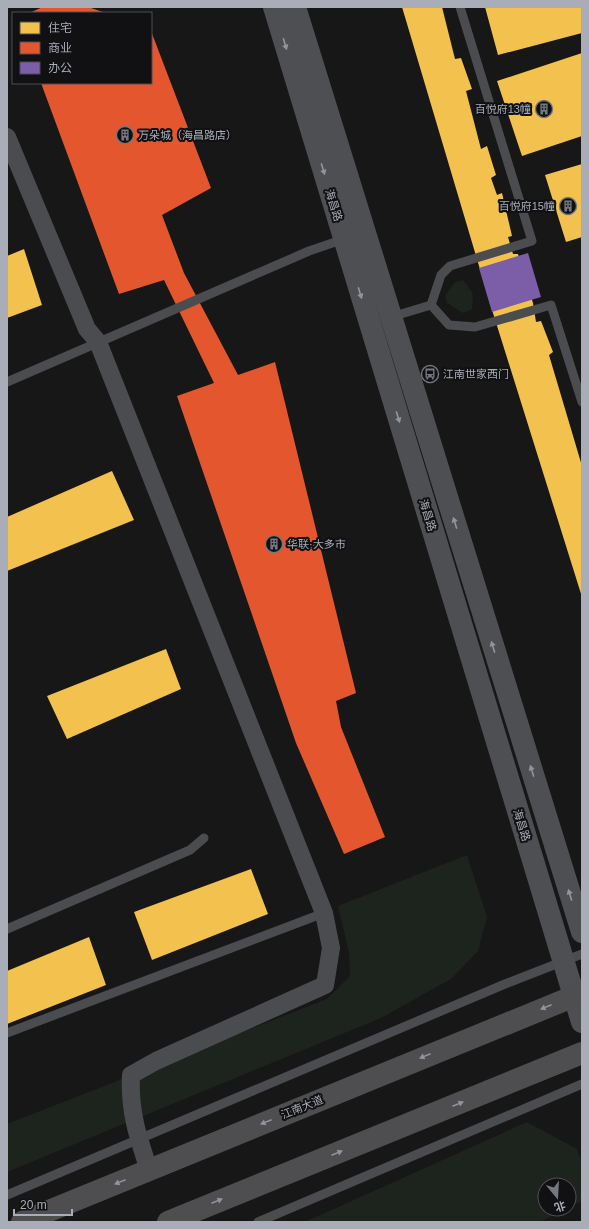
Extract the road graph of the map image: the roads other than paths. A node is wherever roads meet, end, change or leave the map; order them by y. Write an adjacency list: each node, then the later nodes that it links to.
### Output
1 (274, 7): 5 (main road, 海昌路, one-way to 5)
2 (295, 7): 5 (main road, 海昌路)
3 (460, 7): 6 (lane)
4 (7, 137): 8 (street)
5 (354, 234): 7 (main road, 海昌路); 8 (lane); 15 (main road, 海昌路, one-way to 15)
6 (431, 305): 7 (lane); 10 (lane)
7 (391, 317): 14 (main road, 海昌路, one-way to 7)
8 (98, 342): 9 (lane); 12 (street)
9 (7, 382)
10 (582, 402)
11 (204, 838): 13 (lane)
12 (324, 913): 18 (lane); 21 (street)
13 (7, 928)
14 (582, 932)
15 (572, 957): 16 (main road, 海昌路); 21 (lane)
16 (578, 994): 17 (main road, 海昌路); 22 (highway, 江南大道, one-way to 22)
17 (582, 1022)
18 (7, 1033)
19 (582, 1053): 24 (highway, one-way to 19)
20 (582, 1084): 27 (lane)
21 (139, 1139): 22 (street); 23 (lane)
22 (149, 1170): 25 (highway, 江南大道, one-way to 25)
23 (7, 1195)
24 (195, 1217): 26 (highway)
25 (22, 1222)
26 (168, 1222)
27 (258, 1222)

